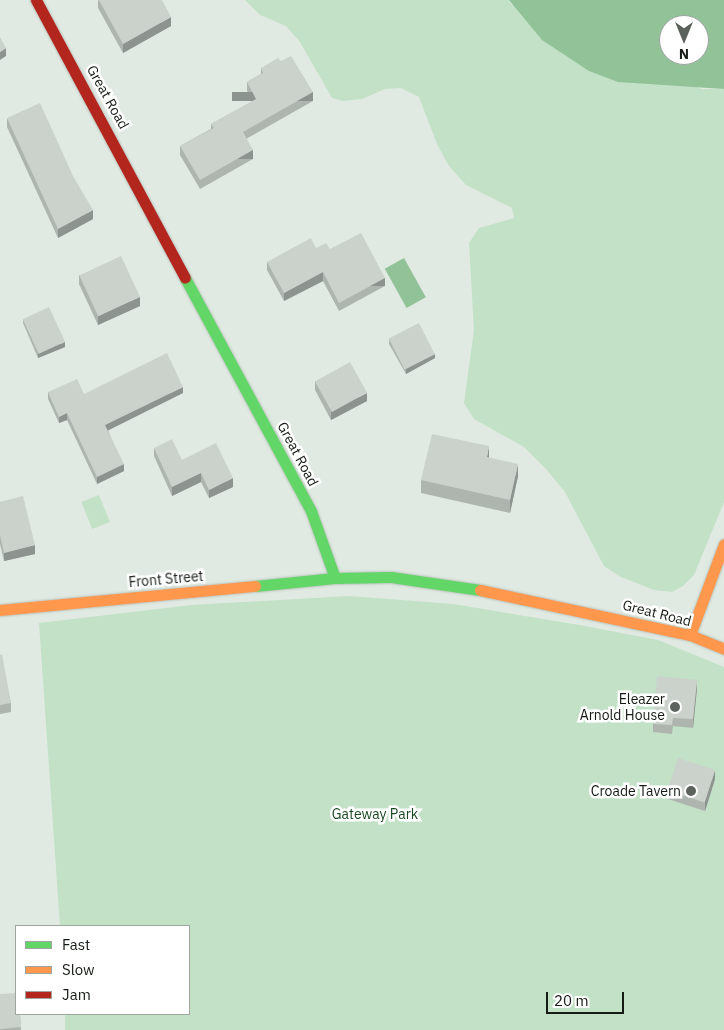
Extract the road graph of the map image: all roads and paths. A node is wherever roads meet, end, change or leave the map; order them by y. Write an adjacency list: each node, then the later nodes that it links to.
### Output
1 (36, 0): 3 (main road, Great Road)
2 (724, 544): 5 (main road)
3 (335, 578): 4 (main road, Front Street); 5 (main road, Great Road)
4 (0, 610)
5 (690, 635): 6 (main road, Great Road)
6 (724, 649)

